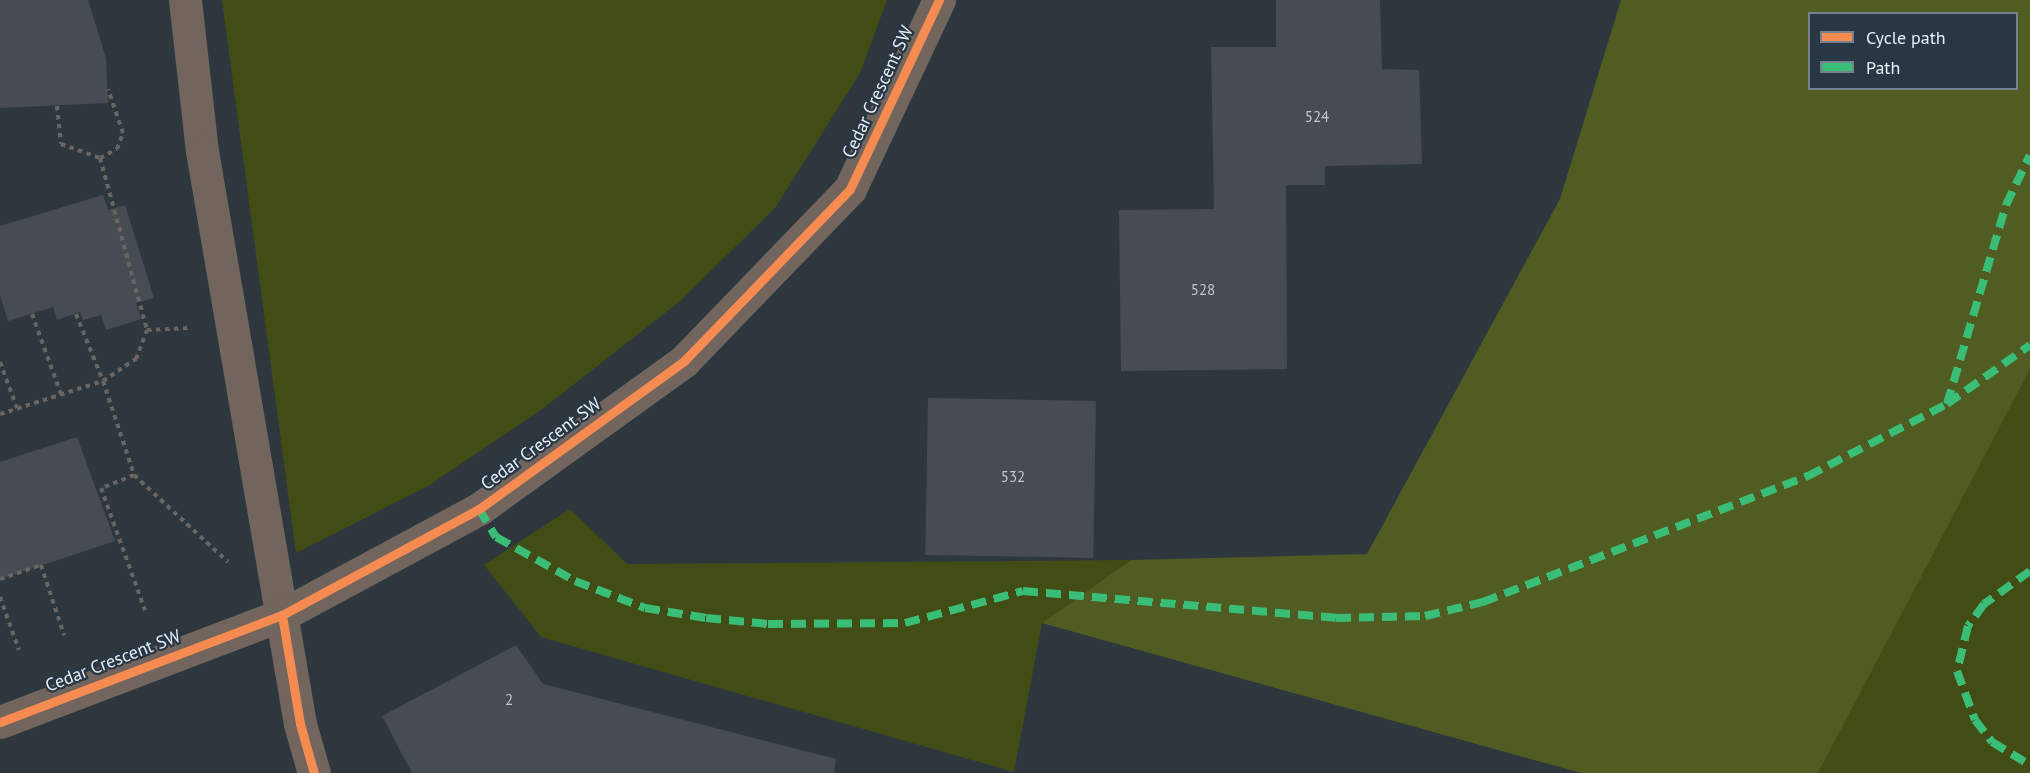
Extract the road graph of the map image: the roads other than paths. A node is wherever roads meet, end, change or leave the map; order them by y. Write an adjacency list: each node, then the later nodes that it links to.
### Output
1 (184, 0): 3 (street)
2 (939, 0): 3 (street, Cedar Crescent SW)
3 (282, 615): 4 (street, Cedar Crescent SW); 5 (street)
4 (0, 722)
5 (314, 773)

